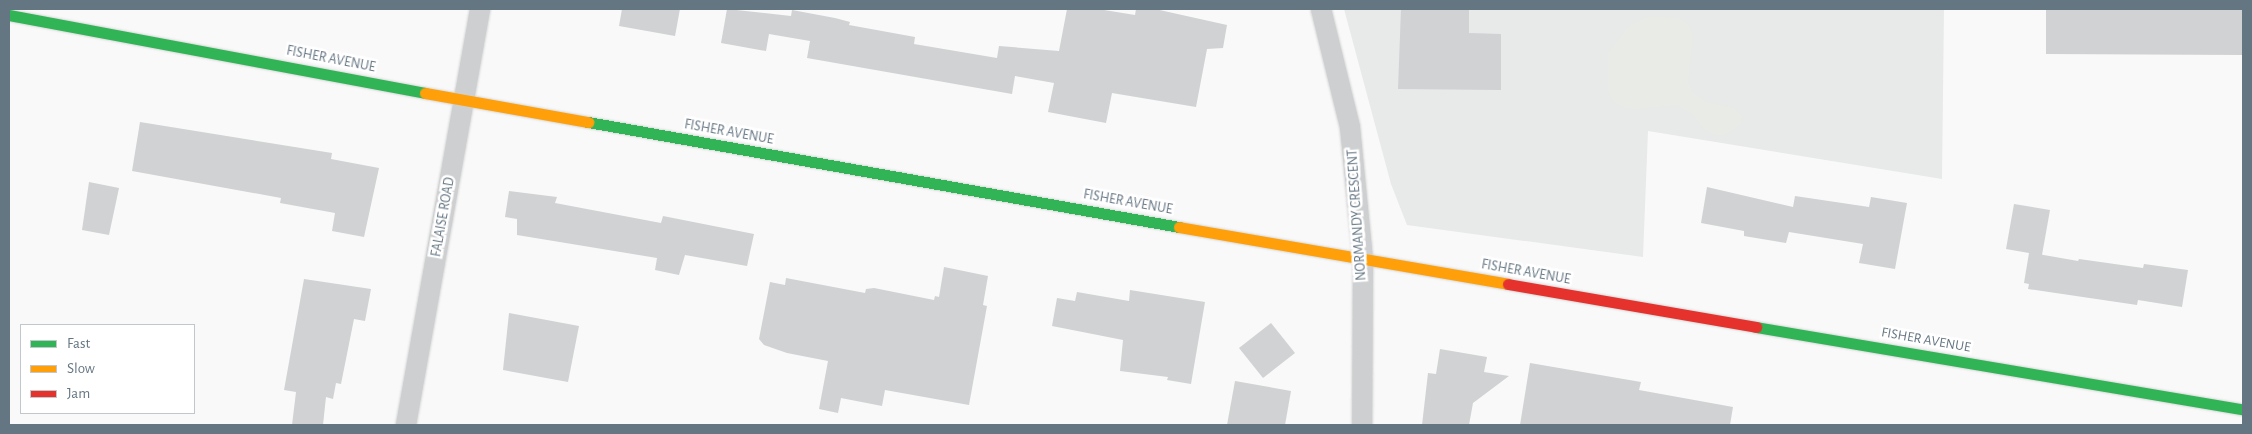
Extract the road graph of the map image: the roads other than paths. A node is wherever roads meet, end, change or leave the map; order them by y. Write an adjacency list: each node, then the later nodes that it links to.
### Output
1 (480, 9): 4 (street, FALAISE ROAD)
2 (1321, 9): 5 (street, NORMANDY CRESCENT)
3 (9, 15): 4 (main road, FISHER AVENUE)
4 (464, 100): 5 (main road, FISHER AVENUE); 7 (street, FALAISE ROAD)
5 (1363, 260): 6 (main road, FISHER AVENUE); 8 (street, NORMANDY CRESCENT)
6 (2243, 409)
7 (406, 425)
8 (1362, 425)

